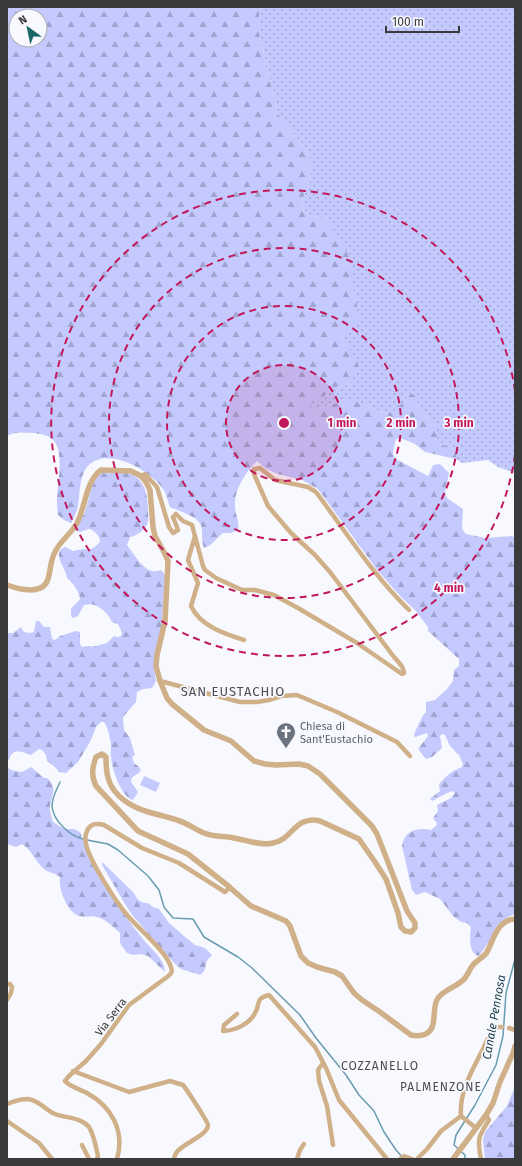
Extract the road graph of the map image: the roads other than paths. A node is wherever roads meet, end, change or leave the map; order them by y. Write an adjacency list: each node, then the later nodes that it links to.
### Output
1 (141, 476): 2 (street); 3 (street); 6 (street)
2 (195, 534): 4 (street); 5 (street)
3 (7, 585)
4 (409, 610)
5 (244, 640)
6 (160, 681): 7 (street); 8 (street)
7 (410, 756)
8 (230, 887): 9 (street); 18 (street, Via Serra)
9 (515, 919)
10 (7, 984): 11 (street)
11 (7, 1000)
12 (237, 1014): 17 (street)
13 (502, 1027): 21 (street)
14 (509, 1028): 15 (street)
15 (515, 1030)
16 (515, 1046): 20 (street)
17 (323, 1063): 26 (street); 34 (street)
18 (73, 1071): 31 (street); 32 (street)
19 (7, 1104): 30 (street)
20 (486, 1115): 23 (street); 38 (street)
21 (461, 1116): 23 (street); 36 (street)
22 (7, 1120): 28 (street)
23 (476, 1128): 37 (street)
24 (304, 1144): 33 (street)
25 (82, 1145): 29 (street)
26 (333, 1145)
27 (402, 1158): 35 (street)
28 (52, 1159)
29 (89, 1159)
30 (97, 1159)
31 (117, 1159)
32 (174, 1159)
33 (297, 1159)
34 (387, 1159)
35 (412, 1159)
36 (416, 1159)
37 (453, 1159)
38 (481, 1159)

